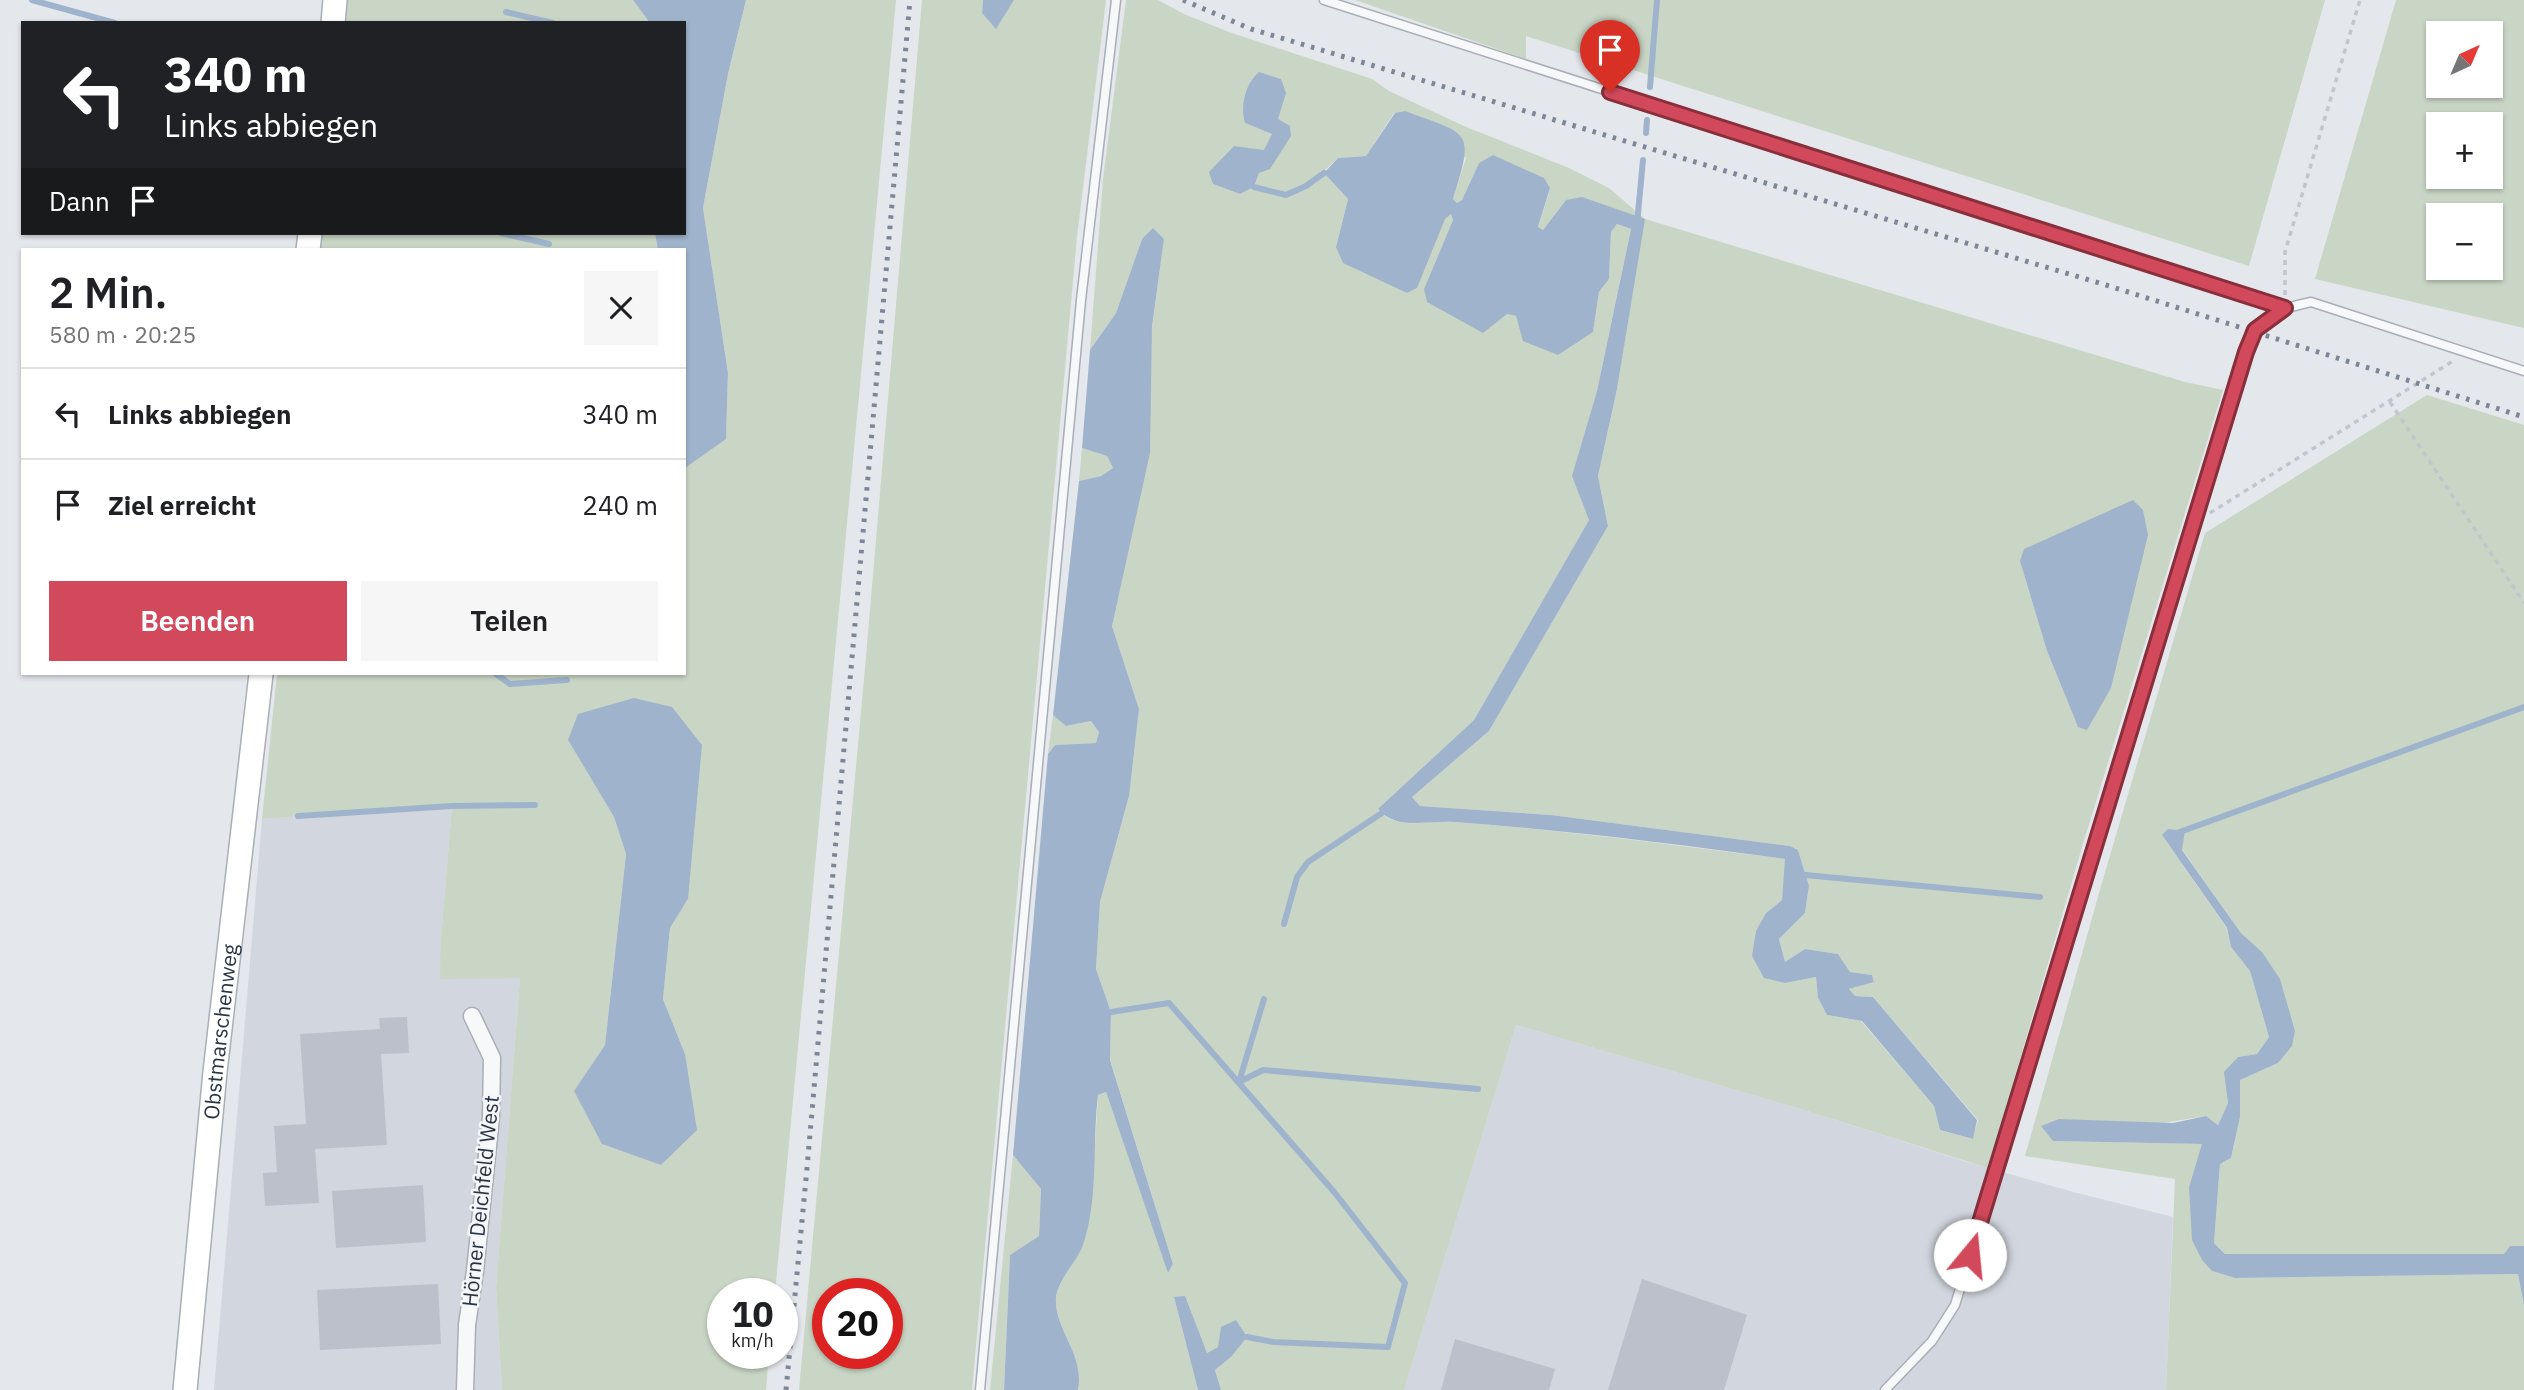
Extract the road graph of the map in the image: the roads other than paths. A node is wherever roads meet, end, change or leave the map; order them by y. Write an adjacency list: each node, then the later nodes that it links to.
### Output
1 (335, 0): 4 (main road)
2 (1116, 0): 11 (lane)
3 (1324, 0): 5 (lane)
4 (333, 21)
5 (2285, 308): 6 (lane); 12 (lane)
6 (2524, 371)
7 (261, 675): 9 (main road, Obstmarschenweg)
8 (472, 1016): 10 (street, Hörner Deichfeld West)
9 (184, 1390)
10 (464, 1390)
11 (980, 1390)
12 (1885, 1390)

